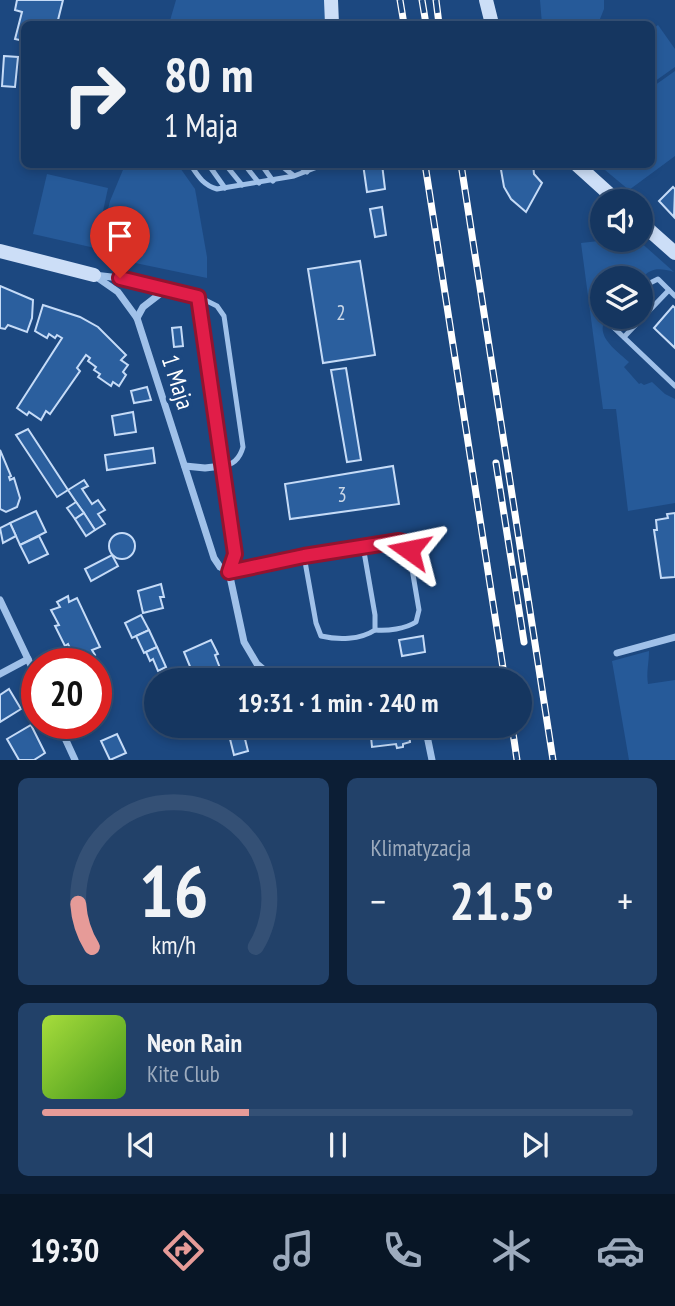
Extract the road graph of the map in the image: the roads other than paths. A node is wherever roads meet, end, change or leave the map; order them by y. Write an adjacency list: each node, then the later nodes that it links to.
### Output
1 (331, 0): 3 (street)
2 (486, 0): 4 (street)
3 (332, 21)
4 (491, 21)
5 (193, 168): 19 (lane)
6 (211, 168): 19 (lane)
7 (228, 168): 18 (lane)
8 (247, 168): 17 (lane)
9 (264, 168): 16 (lane)
10 (284, 168): 15 (lane)
11 (302, 168): 14 (lane)
12 (316, 168): 14 (lane)
13 (580, 168): 20 (street)
14 (307, 172): 15 (lane)
15 (294, 176): 16 (lane)
16 (273, 181): 17 (lane)
17 (259, 183): 18 (lane)
18 (242, 185): 19 (lane)
19 (225, 188)
20 (604, 189)
21 (653, 234): 23 (street)
22 (0, 251): 24 (street)
23 (675, 253)
24 (94, 275): 26 (street); 30 (street, 1 Maja)
25 (653, 282): 27 (lane)
26 (164, 290): 29 (street); 30 (street)
27 (669, 290): 28 (lane); 32 (lane)
28 (675, 296)
29 (198, 297): 34 (street, 1 Maja); 34 (lane)
30 (137, 318): 35 (street, 1 Maja)
31 (615, 329): 32 (lane)
32 (624, 337): 33 (lane)
33 (675, 386)
34 (227, 466): 35 (street); 38 (street, 1 Maja)
35 (185, 467): 38 (street, 1 Maja)
36 (363, 546): 37 (lane); 40 (lane); 40 (lane)
37 (304, 556): 38 (lane); 40 (lane)
38 (229, 572): 45 (street, 1 Maja)
39 (0, 600): 42 (street)
40 (375, 630)
41 (675, 637): 43 (street)
42 (23, 648)
43 (617, 653)
44 (21, 663): 46 (street)
45 (262, 668)
46 (0, 674)
47 (427, 738): 50 (street)
48 (65, 739): 49 (street)
49 (75, 760)
50 (432, 760)

